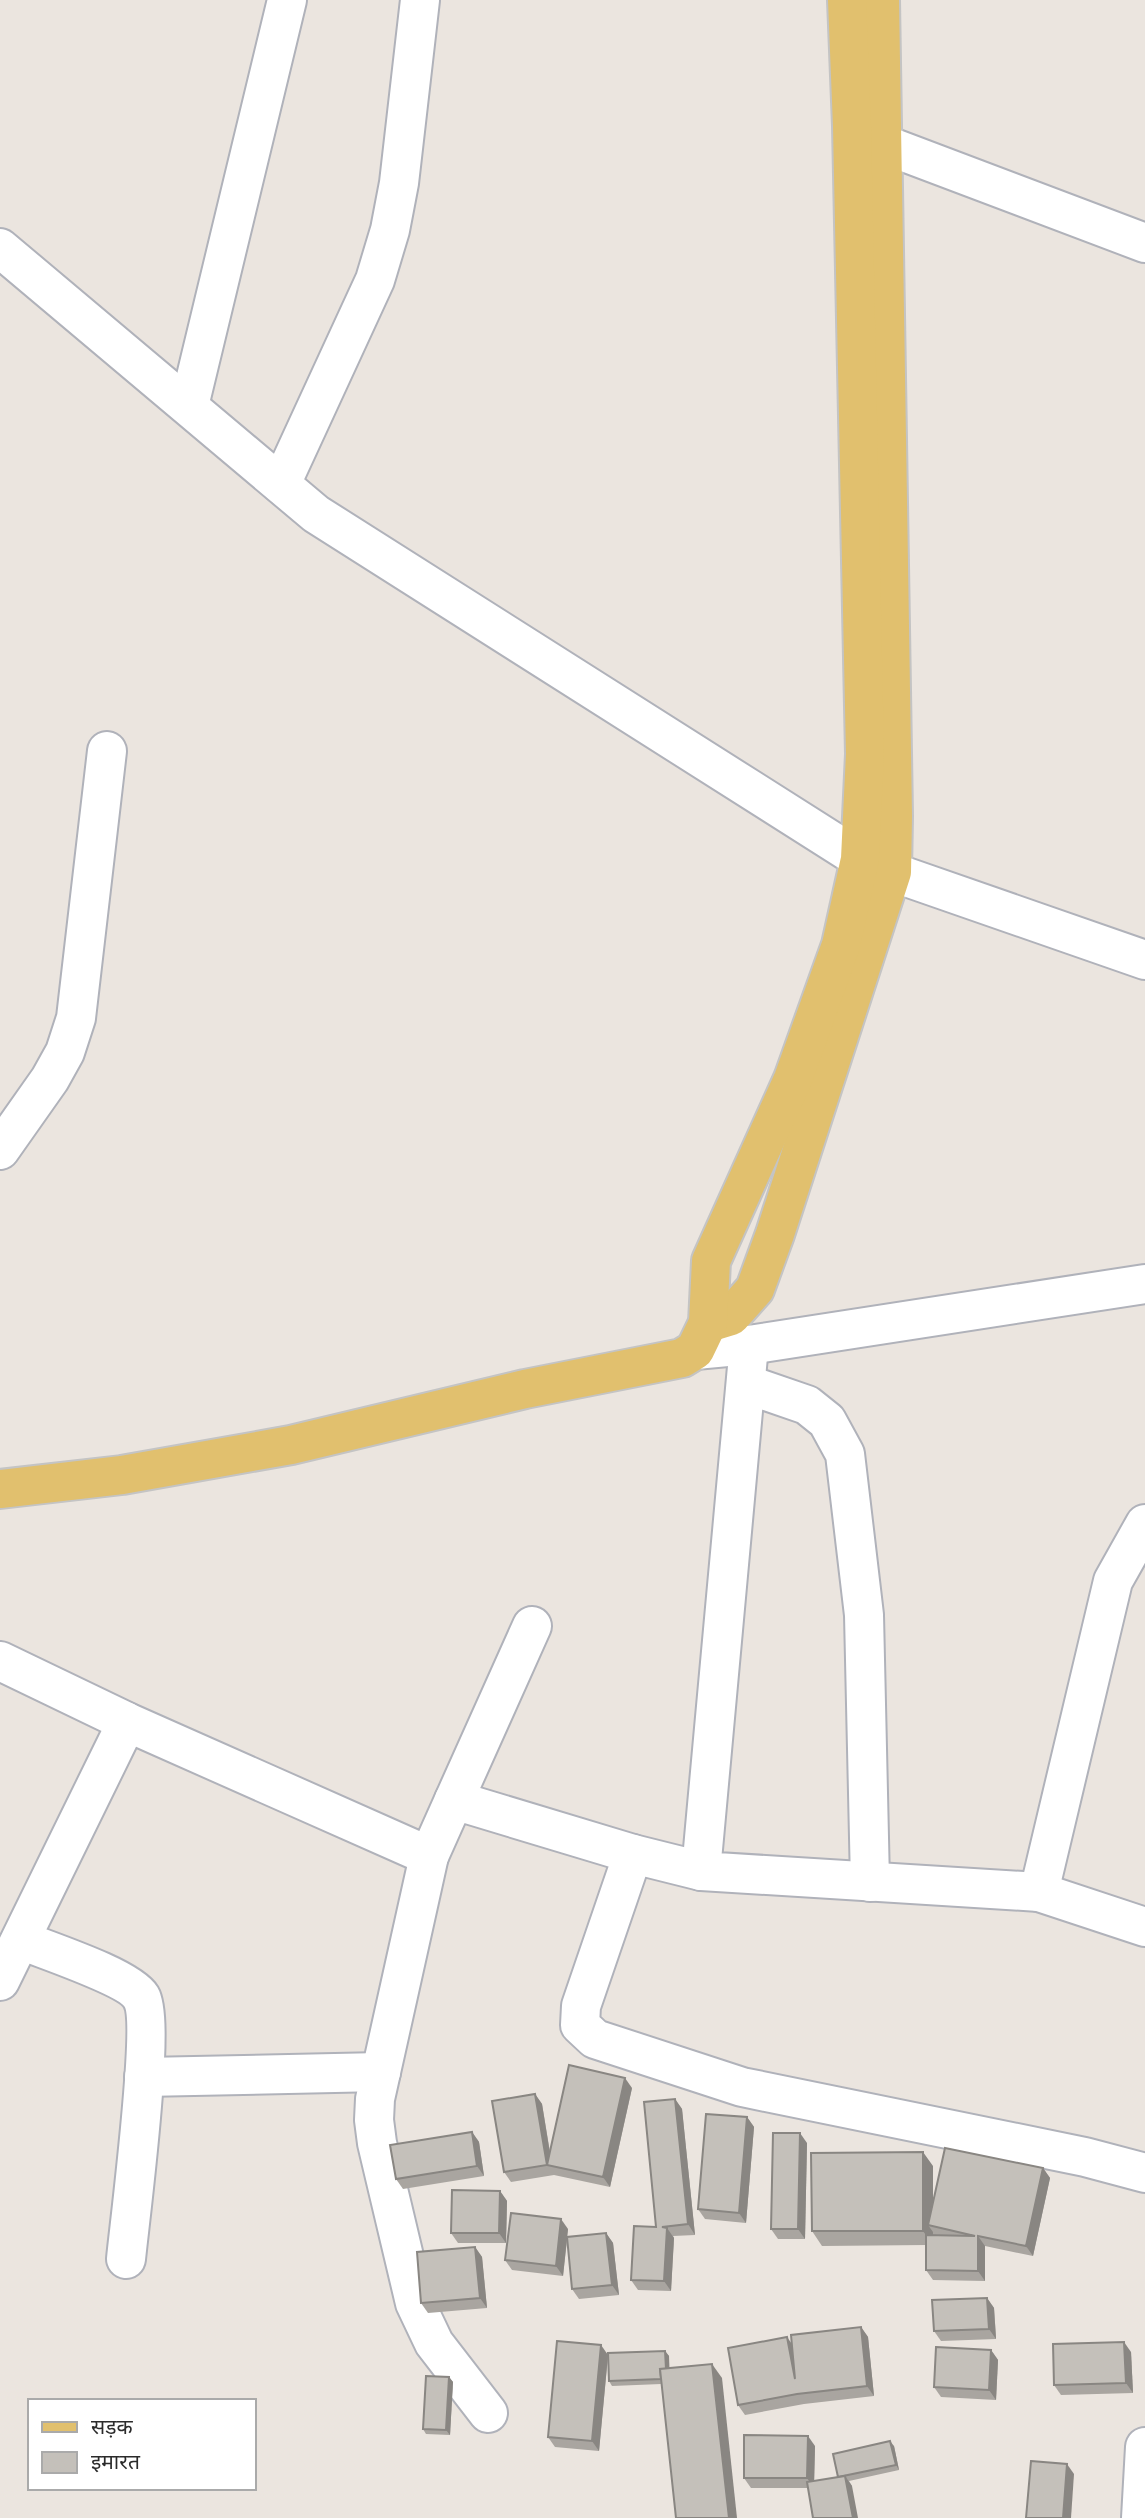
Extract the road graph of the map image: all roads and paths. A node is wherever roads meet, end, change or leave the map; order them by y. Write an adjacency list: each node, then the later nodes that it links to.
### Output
1 (287, 0): 8 (street)
2 (420, 0): 9 (street)
3 (847, 0): 11 (main road)
4 (880, 0): 5 (main road)
5 (883, 144): 6 (street); 11 (main road)
6 (1145, 243)
7 (0, 248): 8 (street)
8 (189, 406): 9 (street)
9 (281, 484): 11 (street)
10 (107, 751): 13 (street)
11 (876, 866): 12 (street); 15 (main road); 15 (main road)
12 (1145, 960)
13 (0, 1150)
14 (1145, 1284): 16 (street)
15 (702, 1337): 16 (street); 18 (main road)
16 (749, 1345): 17 (street)
17 (746, 1384): 26 (street); 27 (street)
18 (0, 1489)
19 (1145, 1524): 28 (street)
20 (532, 1626): 23 (street)
21 (0, 1661): 22 (street)
22 (127, 1722): 25 (street); 30 (street)
23 (454, 1800): 24 (street); 25 (street)
24 (633, 1854): 26 (street); 34 (street)
25 (429, 1856): 32 (street)
26 (701, 1871): 27 (street)
27 (870, 1882): 28 (street)
28 (1039, 1892): 29 (street)
29 (1145, 1927)
30 (20, 1940): 31 (street); 33 (street)
31 (0, 1981)
32 (381, 2072): 33 (street); 36 (street)
33 (144, 2077): 35 (street)
34 (1145, 2173)
35 (127, 2259)
36 (488, 2413)
37 (1145, 2447): 38 (street)
38 (1141, 2518)

